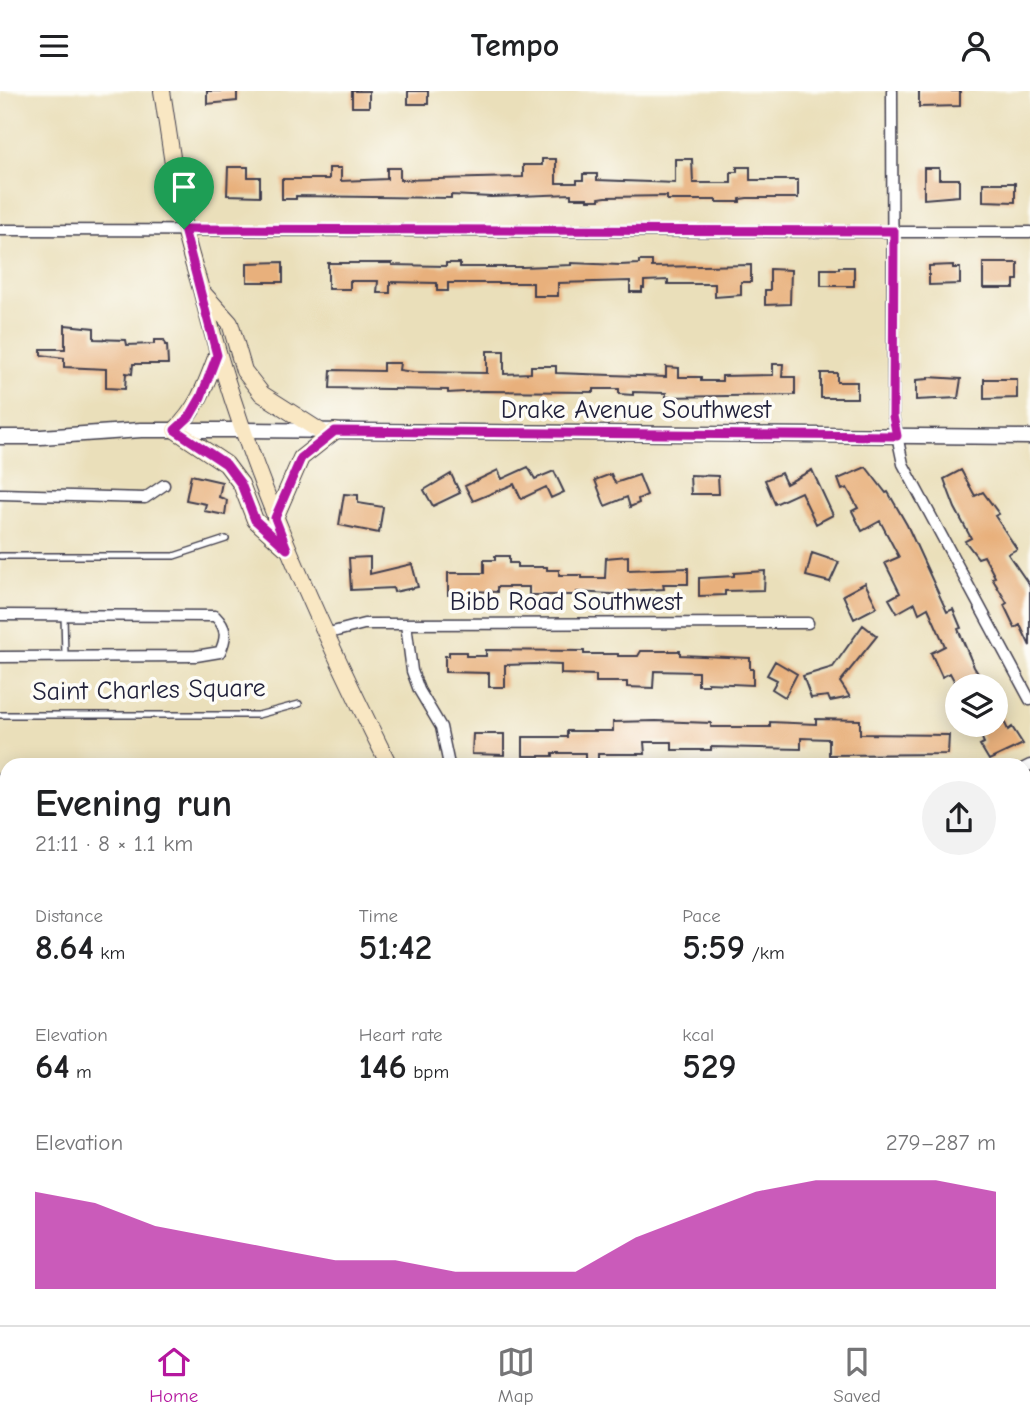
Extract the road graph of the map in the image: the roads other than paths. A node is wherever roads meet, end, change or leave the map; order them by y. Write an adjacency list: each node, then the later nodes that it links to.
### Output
1 (162, 91): 3 (main road)
2 (892, 91): 5 (street)
3 (184, 229): 4 (street); 5 (street); 7 (main road)
4 (0, 230)
5 (894, 231): 6 (street); 12 (street)
6 (1030, 232)
7 (201, 290): 8 (main road); 11 (main road)
8 (217, 355): 9 (main road); 10 (main road)
9 (175, 430): 10 (street, Drake Avenue Southwest); 13 (street, Drake Avenue Southwest); 19 (main road)
10 (242, 430): 11 (street, Drake Avenue Southwest); 17 (main road)
11 (327, 431): 12 (street, Drake Avenue Southwest); 17 (main road)
12 (897, 436): 14 (street, Drake Avenue Southwest); 28 (street)
13 (0, 437)
14 (1030, 437)
15 (164, 485): 16 (street)
16 (0, 494)
17 (275, 518): 19 (main road)
18 (226, 539): 20 (lane)
19 (287, 549): 25 (main road)
20 (0, 557)
21 (0, 615): 22 (street, Saint Charles Square)
22 (64, 615): 26 (lane); 26 (street, Saint Charles Square)
23 (808, 623): 24 (street, Bibb Road Southwest)
24 (406, 624): 25 (street, Bibb Road Southwest); 32 (street)
25 (325, 634): 31 (main road)
26 (65, 656): 27 (street, Saint Charles Square)
27 (0, 657)
28 (1030, 700)
29 (299, 704): 30 (lane, Saint Charles Square)
30 (0, 715)
31 (386, 758)
32 (448, 758)

